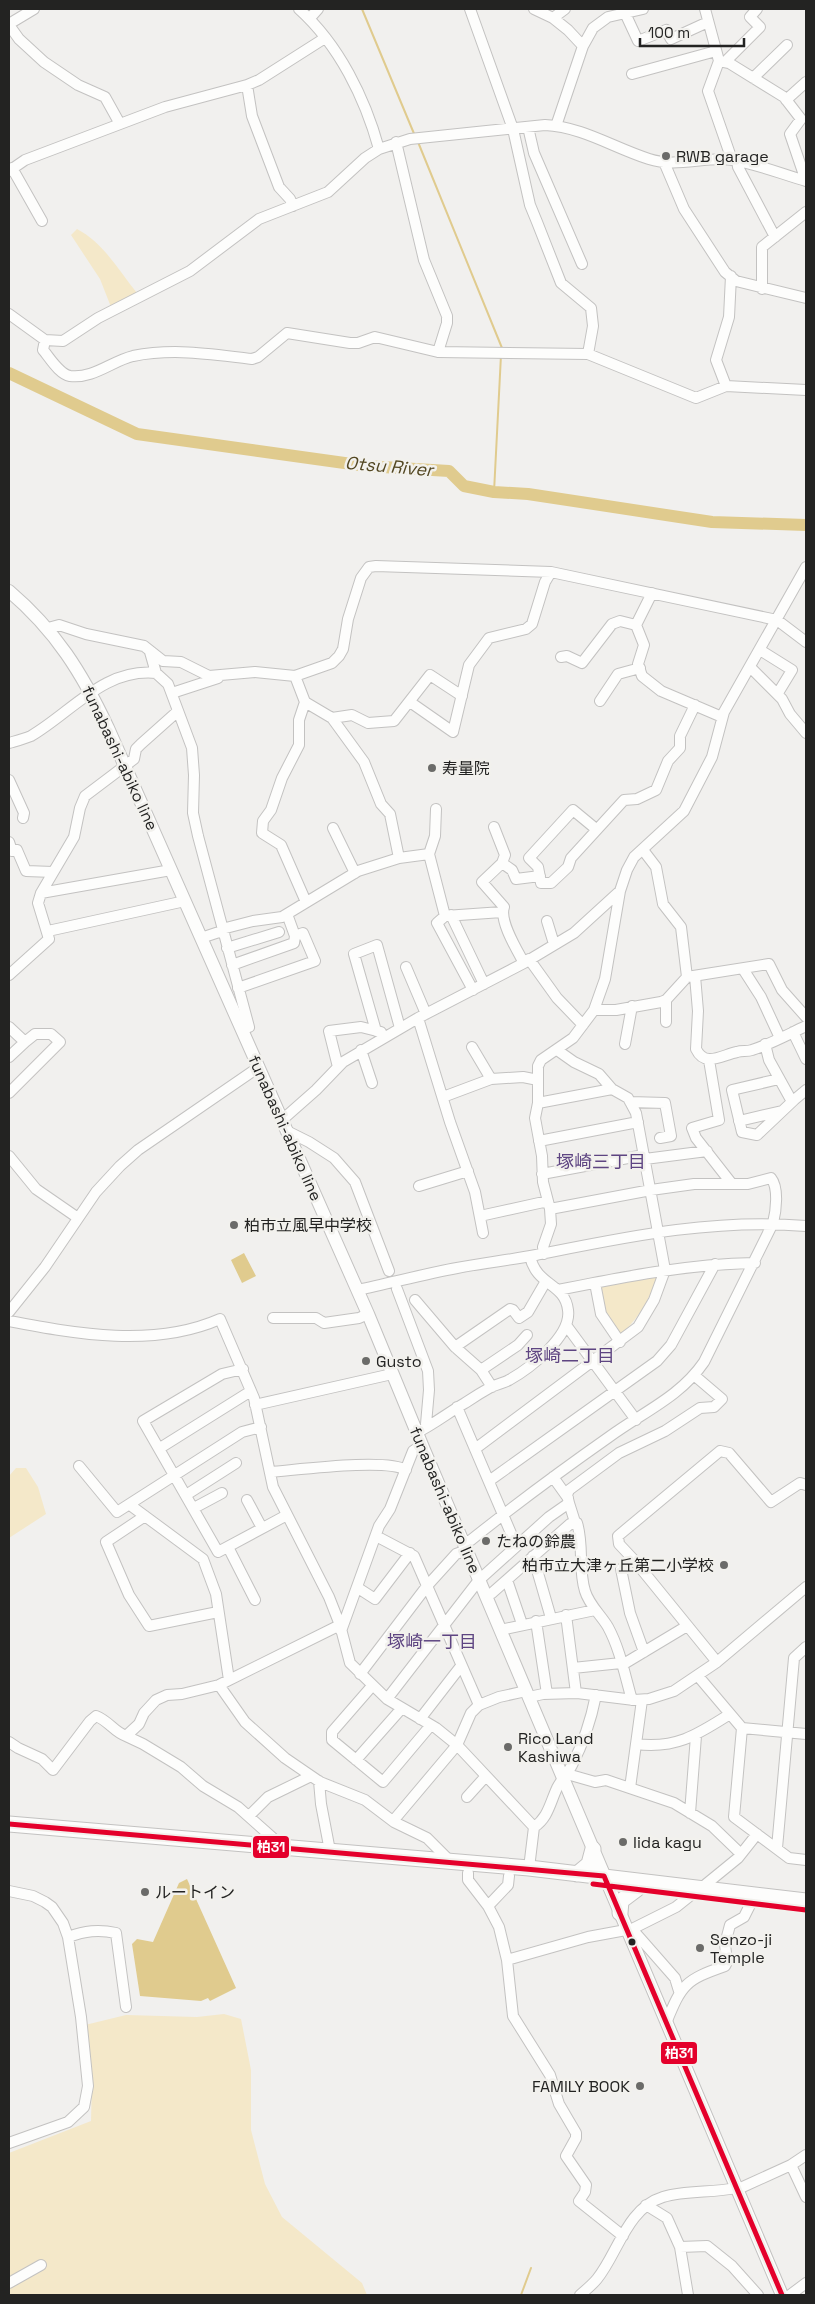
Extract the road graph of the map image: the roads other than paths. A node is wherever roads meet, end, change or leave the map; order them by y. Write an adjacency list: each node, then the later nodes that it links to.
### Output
1 (34, 9): 14 (street)
2 (299, 9): 11 (street)
3 (318, 9): 11 (street)
4 (470, 9): 28 (street)
5 (534, 9): 12 (street)
6 (565, 9): 12 (street)
7 (642, 9): 10 (street)
8 (705, 9): 13 (street)
9 (757, 9): 18 (street)
10 (625, 13): 13 (street); 17 (street)
11 (310, 18): 15 (street)
12 (552, 18): 17 (street)
13 (708, 22): 18 (street)
14 (9, 24): 25 (street)
15 (325, 38): 22 (street); 30 (street)
16 (787, 45): 20 (street)
17 (583, 46): 26 (street)
18 (720, 58): 19 (street); 20 (street); 31 (street)
19 (632, 74)
20 (753, 78): 23 (street)
21 (806, 82): 23 (street)
22 (247, 85): 25 (street); 35 (street)
23 (786, 100): 24 (street)
24 (804, 117): 34 (street)
25 (120, 124): 33 (street)
26 (556, 126): 27 (street); 32 (street)
27 (528, 127): 28 (street); 39 (street)
28 (513, 129): 29 (street); 46 (street)
29 (396, 142): 30 (street); 45 (street)
30 (379, 149): 35 (street)
31 (735, 161): 32 (street); 34 (street); 38 (street)
32 (664, 162): 40 (street)
33 (10, 169): 37 (street)
34 (806, 181)
35 (293, 206): 44 (street)
36 (806, 212): 38 (street)
37 (42, 221)
38 (774, 237): 41 (street)
39 (582, 264)
40 (731, 276): 41 (street); 47 (street)
41 (762, 289): 42 (street)
42 (806, 298)
43 (9, 314): 44 (street)
44 (45, 340): 45 (street)
45 (438, 352): 46 (street)
46 (588, 354): 47 (street)
47 (726, 386): 48 (street)
48 (806, 390)
49 (806, 568): 53 (street)
50 (551, 572): 52 (street); 64 (street); 68 (street)
51 (9, 591): 55 (main road, funabashi-abiko line)
52 (652, 593): 53 (street); 54 (street)
53 (777, 620): 56 (street); 57 (street)
54 (636, 625): 59 (street); 60 (street)
55 (48, 628): 58 (street); 65 (main road, funabashi-abiko line)
56 (806, 642)
57 (760, 650): 61 (street); 67 (street)
58 (150, 652): 62 (street); 63 (street)
59 (561, 657)
60 (640, 668): 69 (street); 72 (street)
61 (751, 668): 67 (street); 74 (street)
62 (156, 672): 65 (street); 66 (street)
63 (221, 676): 64 (street); 66 (street)
64 (295, 676): 70 (street)
65 (91, 692): 77 (street); 78 (main road, funabashi-abiko line)
66 (172, 693): 73 (street)
67 (778, 693): 76 (street)
68 (462, 696): 71 (street); 71 (street)
69 (600, 701)
70 (305, 702): 75 (street); 97 (street)
71 (410, 702): 75 (street)
72 (695, 705): 74 (street); 84 (street)
73 (178, 711): 78 (street); 103 (street)
74 (722, 717): 86 (street)
75 (332, 718): 88 (street)
76 (806, 733)
77 (9, 744)
78 (125, 766): 90 (main road, funabashi-abiko line); 91 (street)
79 (9, 780): 81 (street)
80 (436, 809): 87 (street)
81 (23, 818)
82 (494, 827): 89 (street)
83 (333, 828): 92 (street)
84 (596, 829): 93 (street); 93 (street)
85 (9, 842): 91 (street)
86 (643, 850): 94 (street); 114 (street)
87 (428, 854): 88 (street); 100 (street)
88 (399, 858): 92 (street)
89 (502, 863): 93 (street); 98 (street)
90 (171, 870): 95 (street); 96 (main road, funabashi-abiko line)
91 (53, 872): 95 (street)
92 (356, 873): 97 (street)
93 (540, 876)
94 (620, 891): 107 (street); 120 (street)
95 (41, 893): 102 (street)
96 (184, 901): 102 (street); 106 (main road, funabashi-abiko line)
97 (306, 902): 99 (street)
98 (502, 912): 100 (street); 109 (street)
99 (287, 914): 103 (street); 105 (street)
100 (448, 916): 115 (street); 117 (street)
101 (547, 921): 107 (street)
102 (48, 930): 113 (street)
103 (222, 930): 106 (street); 108 (street)
104 (279, 932): 108 (street)
105 (295, 936): 110 (street); 116 (street)
106 (201, 938): 128 (main road, funabashi-abiko line)
107 (554, 944): 109 (street)
108 (227, 948): 110 (street)
109 (526, 961): 115 (street); 124 (street)
110 (232, 965): 116 (street)
111 (406, 967): 121 (street)
112 (743, 969): 114 (street); 122 (street); 132 (street)
113 (9, 975)
114 (691, 976): 118 (street); 141 (street)
115 (484, 984): 117 (street)
116 (238, 988): 128 (street)
117 (473, 990): 121 (street)
118 (666, 1000): 119 (street); 123 (street)
119 (632, 1006): 120 (street); 134 (street)
120 (594, 1010): 124 (street)
121 (422, 1016): 127 (street); 153 (street)
122 (806, 1017)
123 (666, 1022)
124 (583, 1025): 138 (street)
125 (806, 1026): 130 (street)
126 (9, 1027): 133 (street)
127 (400, 1028): 129 (street); 131 (street)
128 (242, 1030): 143 (main road, funabashi-abiko line)
129 (376, 1031): 131 (street); 142 (street)
130 (793, 1032): 132 (street); 140 (street)
131 (389, 1034): 137 (street)
132 (780, 1038): 135 (street)
133 (24, 1042): 139 (street); 151 (street)
134 (625, 1044)
135 (765, 1044): 141 (street); 145 (street)
136 (472, 1047): 144 (street)
137 (360, 1050): 142 (street); 147 (street)
138 (558, 1050): 146 (street); 148 (street)
139 (9, 1057)
140 (806, 1059)
141 (709, 1060): 152 (street)
142 (338, 1066): 160 (street)
143 (259, 1067): 160 (main road, funabashi-abiko line); 173 (street)
144 (491, 1079): 146 (street); 153 (street)
145 (780, 1079): 149 (street); 154 (street)
146 (538, 1080): 156 (street)
147 (372, 1083)
148 (612, 1089): 155 (street); 156 (street)
149 (732, 1090): 152 (street); 158 (street)
150 (806, 1090): 154 (street)
151 (9, 1093)
152 (716, 1094): 163 (street)
153 (443, 1097): 166 (street)
154 (794, 1100): 157 (street)
155 (630, 1102): 159 (street); 161 (street)
156 (538, 1103): 162 (street)
157 (783, 1111): 158 (street); 158 (street)
158 (739, 1121)
159 (638, 1122): 162 (street); 165 (street)
160 (285, 1125): 183 (street); 187 (main road, funabashi-abiko line)
161 (660, 1138)
162 (539, 1141): 167 (street)
163 (707, 1151): 165 (street); 168 (street)
164 (9, 1156): 173 (street)
165 (644, 1157): 167 (street); 170 (street)
166 (468, 1170): 169 (street); 172 (street)
167 (542, 1174): 171 (street)
168 (732, 1184): 170 (street); 174 (street)
169 (419, 1186)
170 (651, 1190): 171 (street); 176 (street)
171 (549, 1205): 172 (street); 178 (street)
172 (480, 1216): 177 (street)
173 (78, 1218): 190 (street)
174 (773, 1223): 175 (street); 176 (street); 180 (street)
175 (806, 1226)
176 (658, 1231): 178 (street); 182 (street)
177 (483, 1233)
178 (544, 1254): 179 (street)
179 (530, 1256): 184 (street); 187 (street)
180 (755, 1263): 181 (street); 202 (street)
181 (714, 1264): 182 (street); 205 (street)
182 (665, 1270): 185 (street); 196 (street)
183 (389, 1272)
184 (546, 1281): 188 (street); 197 (street)
185 (595, 1283): 188 (street); 196 (street)
186 (397, 1289): 210 (street)
187 (357, 1290): 191 (main road, funabashi-abiko line)
188 (558, 1290): 194 (street)
189 (416, 1300): 197 (street)
190 (9, 1312)
191 (368, 1314): 192 (street); 201 (main road, funabashi-abiko line)
192 (273, 1318)
193 (9, 1321): 199 (street)
194 (566, 1325): 198 (street); 203 (street)
195 (527, 1335): 200 (street)
196 (620, 1342): 198 (street)
197 (455, 1347): 200 (street)
198 (593, 1362): 205 (street); 213 (street)
199 (243, 1369): 204 (street); 212 (street)
200 (481, 1370): 203 (street)
201 (392, 1374): 206 (street); 210 (main road, funabashi-abiko line)
202 (695, 1376): 208 (street); 225 (street)
203 (492, 1387): 207 (street)
204 (251, 1391): 206 (street); 212 (street)
205 (615, 1391): 208 (street); 220 (street)
206 (255, 1405): 209 (street)
207 (457, 1407): 210 (street); 213 (street)
208 (636, 1420): 219 (street)
209 (261, 1427): 217 (street); 218 (street)
210 (422, 1430): 211 (main road, funabashi-abiko line)
211 (422, 1446): 216 (street); 235 (main road, funabashi-abiko line)
212 (160, 1448): 218 (street)
213 (475, 1449): 220 (street)
214 (236, 1463): 223 (street)
215 (79, 1466): 226 (street)
216 (406, 1470): 217 (street); 233 (street)
217 (270, 1472): 228 (street)
218 (176, 1476): 223 (street); 226 (street)
219 (553, 1477): 225 (street); 229 (street)
220 (489, 1481): 229 (street)
221 (806, 1485): 239 (street)
222 (222, 1493): 227 (street)
223 (186, 1495): 227 (street)
224 (247, 1500): 232 (street)
225 (568, 1500): 231 (street); 234 (street)
226 (130, 1505): 230 (street)
227 (194, 1508): 236 (street)
228 (287, 1515): 232 (street); 255 (street)
229 (502, 1515): 234 (street); 235 (street)
230 (145, 1516): 248 (street); 248 (street)
231 (575, 1522): 238 (street); 247 (street)
232 (262, 1528): 236 (street)
233 (376, 1536): 237 (street); 243 (street)
234 (516, 1545): 240 (street)
235 (465, 1546): 240 (main road, funabashi-abiko line); 242 (street)
236 (228, 1547): 246 (street)
237 (410, 1553): 242 (street); 243 (street)
238 (533, 1556): 241 (street); 250 (street)
239 (634, 1560): 254 (street); 258 (street)
240 (479, 1580): 245 (main road, funabashi-abiko line); 253 (street)
241 (507, 1580): 245 (street); 252 (street)
242 (427, 1586): 253 (street); 263 (street)
243 (358, 1588): 255 (street)
244 (806, 1588): 259 (street)
245 (486, 1596): 256 (main road, funabashi-abiko line)
246 (255, 1600)
247 (595, 1610): 249 (street); 260 (street)
248 (218, 1612): 265 (street)
249 (566, 1615): 250 (street); 262 (street)
250 (551, 1618): 251 (street)
251 (536, 1621): 252 (street); 270 (street)
252 (522, 1624): 256 (street)
253 (445, 1625): 261 (street); 272 (street)
254 (687, 1626): 258 (street); 259 (street)
255 (341, 1628): 263 (street); 265 (street)
256 (500, 1630): 269 (main road, funabashi-abiko line)
257 (806, 1648): 280 (street)
258 (644, 1652): 260 (street)
259 (717, 1662): 264 (street)
260 (621, 1664): 262 (street); 273 (street)
261 (461, 1666): 274 (street); 277 (street)
262 (573, 1668): 268 (street)
263 (360, 1674): 267 (street)
264 (698, 1676): 273 (street); 276 (street)
265 (229, 1680): 266 (street)
266 (220, 1685): 282 (street); 290 (street)
267 (372, 1686): 272 (street); 287 (street)
268 (576, 1693): 270 (street); 271 (street)
269 (527, 1694): 270 (street); 274 (street); 289 (main road, funabashi-abiko line)
270 (547, 1694)
271 (596, 1695): 273 (street); 289 (street)
272 (386, 1699): 275 (street)
273 (637, 1700): 285 (street)
274 (479, 1705): 286 (street)
275 (402, 1708): 277 (street); 287 (street)
276 (730, 1714): 279 (street); 283 (street)
277 (420, 1719): 278 (street)
278 (431, 1725): 286 (street); 287 (street)
279 (742, 1728): 280 (street); 299 (street)
280 (788, 1732): 281 (street); 301 (street)
281 (806, 1734)
282 (126, 1736): 284 (street); 294 (street)
283 (696, 1736): 285 (street); 293 (street)
284 (9, 1742)
285 (636, 1744): 291 (street)
286 (457, 1745): 288 (street); 295 (street)
287 (356, 1760)
288 (486, 1776): 292 (street); 297 (street)
289 (565, 1776): 291 (street); 297 (street); 302 (main road)
290 (315, 1778): 294 (street); 295 (street); 303 (street)
291 (630, 1788): 293 (street)
292 (466, 1797)
293 (690, 1813): 304 (street)
294 (249, 1816): 300 (street)
295 (393, 1820): 306 (street)
296 (9, 1824): 300 (highway)
297 (534, 1828): 307 (street)
298 (9, 1834): 308 (highway)
299 (757, 1834): 301 (street); 304 (street)
300 (273, 1847): 303 (highway)
301 (777, 1848): 305 (street)
302 (593, 1849): 309 (highway); 311 (main road)
303 (330, 1851): 306 (highway)
304 (741, 1854): 314 (street)
305 (806, 1860)
306 (451, 1862): 307 (highway)
307 (529, 1868): 309 (highway)
308 (468, 1873): 310 (highway); 317 (street)
309 (577, 1874): 311 (highway)
310 (509, 1876): 311 (highway); 317 (street)
311 (606, 1881): 312 (highway); 314 (highway); 319 (main road)
312 (637, 1889): 314 (highway); 319 (highway)
313 (9, 1891): 321 (street)
314 (695, 1892): 315 (highway); 316 (highway); 320 (street)
315 (806, 1902)
316 (751, 1903): 318 (highway); 323 (street)
317 (488, 1906): 322 (street)
318 (806, 1910)
319 (620, 1913): 320 (main road)
320 (629, 1930): 322 (street); 323 (street); 325 (main road)
321 (68, 1937): 324 (street); 326 (street)
322 (507, 1960): 332 (street)
323 (679, 1992): 325 (street)
324 (126, 2007)
325 (666, 2023): 329 (main road)
326 (9, 2143)
327 (806, 2155): 328 (street)
328 (791, 2165): 329 (street); 330 (street)
329 (736, 2189): 331 (street); 340 (main road)
330 (806, 2197)
331 (646, 2205): 332 (street); 333 (street)
332 (623, 2236): 337 (street)
333 (680, 2248): 338 (street); 339 (street)
334 (41, 2264): 335 (street)
335 (9, 2283)
336 (806, 2284): 341 (street)
337 (580, 2295)
338 (688, 2295)
339 (758, 2295)
340 (782, 2295)
341 (790, 2295)

